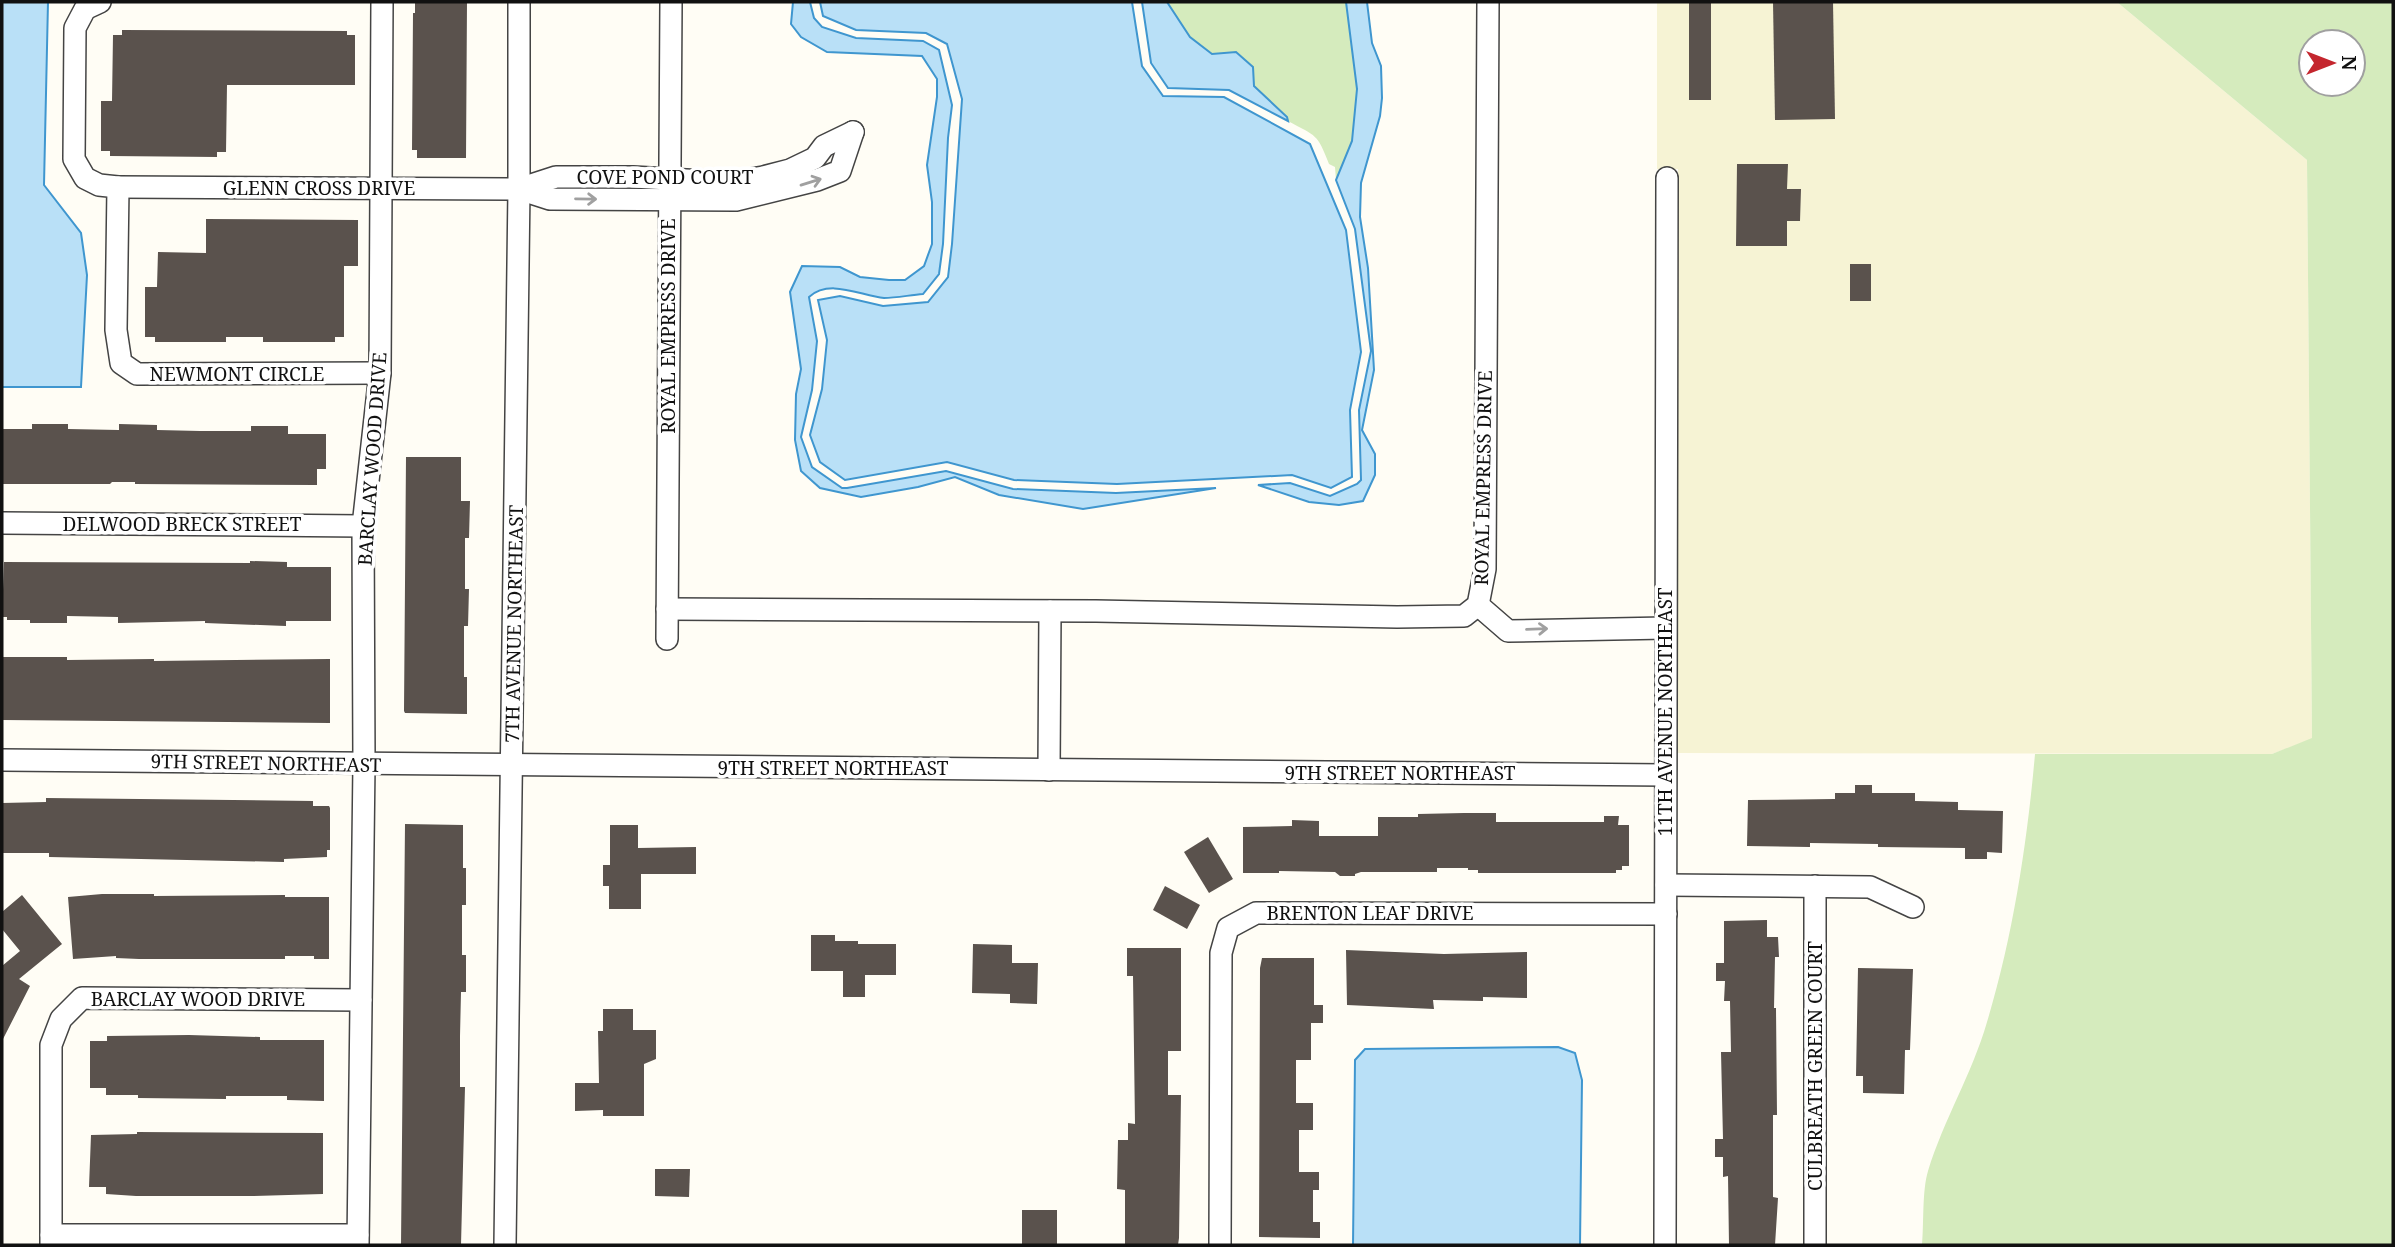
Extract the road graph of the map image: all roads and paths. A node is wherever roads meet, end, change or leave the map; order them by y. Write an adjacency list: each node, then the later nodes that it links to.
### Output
1 (100, 2): 8 (street)
2 (382, 2): 9 (street, BARCLAY WOOD DRIVE)
3 (519, 2): 10 (street, 7TH AVENUE NORTHEAST)
4 (671, 2): 6 (street, ROYAL EMPRESS DRIVE)
5 (1488, 2): 15 (street, ROYAL EMPRESS DRIVE)
6 (668, 178): 10 (street, COVE POND COURT); 11 (street, ROYAL EMPRESS DRIVE); 11 (street, COVE POND COURT, one-way to 6)
7 (1667, 178): 18 (street, 11TH AVENUE NORTHEAST)
8 (118, 187): 9 (street, GLENN CROSS DRIVE); 12 (street, NEWMONT CIRCLE)
9 (381, 188): 10 (street, GLENN CROSS DRIVE); 12 (street, BARCLAY WOOD DRIVE)
10 (519, 189): 11 (street, COVE POND COURT, one-way to 11); 22 (street, 7TH AVENUE NORTHEAST)
11 (668, 201): 16 (street, ROYAL EMPRESS DRIVE)
12 (380, 373): 14 (street, BARCLAY WOOD DRIVE)
13 (2, 523): 14 (street, DELWOOD BRECK STREET)
14 (363, 526): 21 (street, BARCLAY WOOD DRIVE)
15 (1478, 605): 17 (street, ROYAL EMPRESS DRIVE); 18 (street, one-way to 18)
16 (667, 609): 17 (street, ROYAL EMPRESS DRIVE); 19 (street, ROYAL EMPRESS DRIVE)
17 (1050, 611): 23 (street)
18 (1665, 628): 24 (street, 11TH AVENUE NORTHEAST)
19 (667, 639)
20 (2, 760): 21 (street, 9TH STREET NORTHEAST)
21 (364, 764): 22 (street, 9TH STREET NORTHEAST); 29 (street, BARCLAY WOOD DRIVE)
22 (512, 766): 23 (street, 9TH STREET NORTHEAST); 32 (street, 7TH AVENUE NORTHEAST)
23 (1049, 770): 24 (street, 9TH STREET NORTHEAST)
24 (1665, 775): 25 (street, 11TH AVENUE NORTHEAST)
25 (1665, 885): 26 (street); 28 (street, 11TH AVENUE NORTHEAST)
26 (1815, 886): 27 (street); 35 (street, CULBREATH GREEN COURT)
27 (1913, 907)
28 (1666, 914): 33 (street, BRENTON LEAF DRIVE); 34 (street, 11TH AVENUE NORTHEAST)
29 (361, 1000): 30 (street, BARCLAY WOOD DRIVE); 31 (street, BARCLAY WOOD DRIVE)
30 (51, 1240): 31 (street)
31 (358, 1240)
32 (505, 1245)
33 (1220, 1245)
34 (1665, 1245)
35 (1815, 1245)

